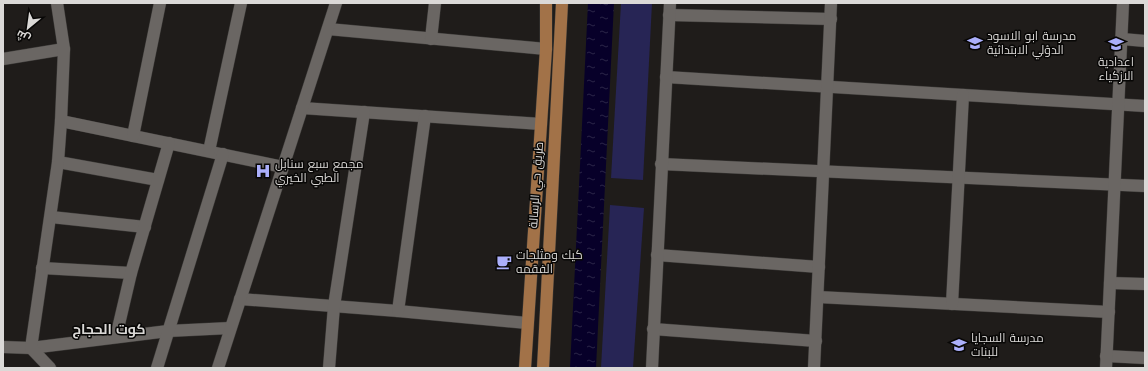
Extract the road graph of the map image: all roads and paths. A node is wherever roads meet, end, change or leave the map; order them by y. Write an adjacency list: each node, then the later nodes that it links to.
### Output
1 (57, 3): 16 (street)
2 (160, 3): 29 (street)
3 (241, 3): 31 (street)
4 (336, 3): 12 (street)
5 (435, 3): 13 (street)
6 (546, 3): 17 (main road, طريق حي الرسالة)
7 (562, 3): 70 (main road, طريق حي الرسالة)
8 (831, 3): 11 (street)
9 (1123, 3): 14 (street)
10 (670, 9): 11 (street); 19 (street)
11 (831, 19): 20 (street)
12 (328, 28): 13 (street); 24 (street)
13 (431, 39): 17 (street)
14 (1122, 39): 15 (street); 22 (street)
15 (1145, 41)
16 (64, 49): 18 (street); 27 (street)
17 (546, 49): 28 (main road, طريق حي الرسالة)
18 (3, 59)
19 (666, 77): 20 (street); 34 (street)
20 (828, 86): 21 (street); 36 (street)
21 (963, 95): 22 (street); 37 (street)
22 (1118, 104): 23 (street); 39 (street)
23 (1145, 106)
24 (302, 108): 25 (street); 35 (street)
25 (364, 112): 26 (street); 52 (street)
26 (425, 116): 28 (street); 53 (street)
27 (61, 121): 29 (street); 33 (street)
28 (540, 124): 55 (main road, طريق حي الرسالة)
29 (133, 136): 30 (street)
30 (169, 143): 31 (street); 38 (street)
31 (209, 151): 32 (street)
32 (223, 154): 35 (street); 58 (street)
33 (58, 162): 38 (street); 41 (street)
34 (661, 164): 36 (street); 43 (street)
35 (283, 167): 50 (street)
36 (824, 171): 37 (street); 44 (street)
37 (958, 177): 39 (street); 51 (street)
38 (158, 180): 42 (street)
39 (1114, 184): 40 (street); 47 (street)
40 (1145, 186)
41 (51, 217): 42 (street); 45 (street)
42 (144, 227): 46 (street)
43 (657, 255): 44 (street); 57 (street)
44 (819, 267): 49 (street)
45 (42, 268): 46 (street); 62 (street)
46 (131, 274): 59 (street)
47 (1110, 283): 48 (street); 54 (street)
48 (1145, 284)
49 (818, 297): 51 (street); 60 (street)
50 (240, 299): 52 (street); 56 (street)
51 (952, 304): 54 (street)
52 (334, 306): 53 (street); 68 (street)
53 (398, 311): 55 (street)
54 (1109, 312): 63 (street)
55 (527, 323): 69 (main road, طريق حي الرسالة)
56 (230, 328): 58 (street); 67 (street)
57 (654, 329): 60 (street); 71 (street)
58 (168, 331): 59 (street); 66 (street)
59 (116, 337): 62 (street)
60 (816, 341): 72 (street)
61 (3, 347): 62 (street)
62 (31, 348): 65 (street)
63 (1106, 356): 64 (street); 73 (street)
64 (1145, 358)
65 (50, 368)
66 (156, 368)
67 (218, 368)
68 (329, 368)
69 (525, 368)
70 (543, 368)
71 (652, 368)
72 (814, 368)
73 (1106, 368)

